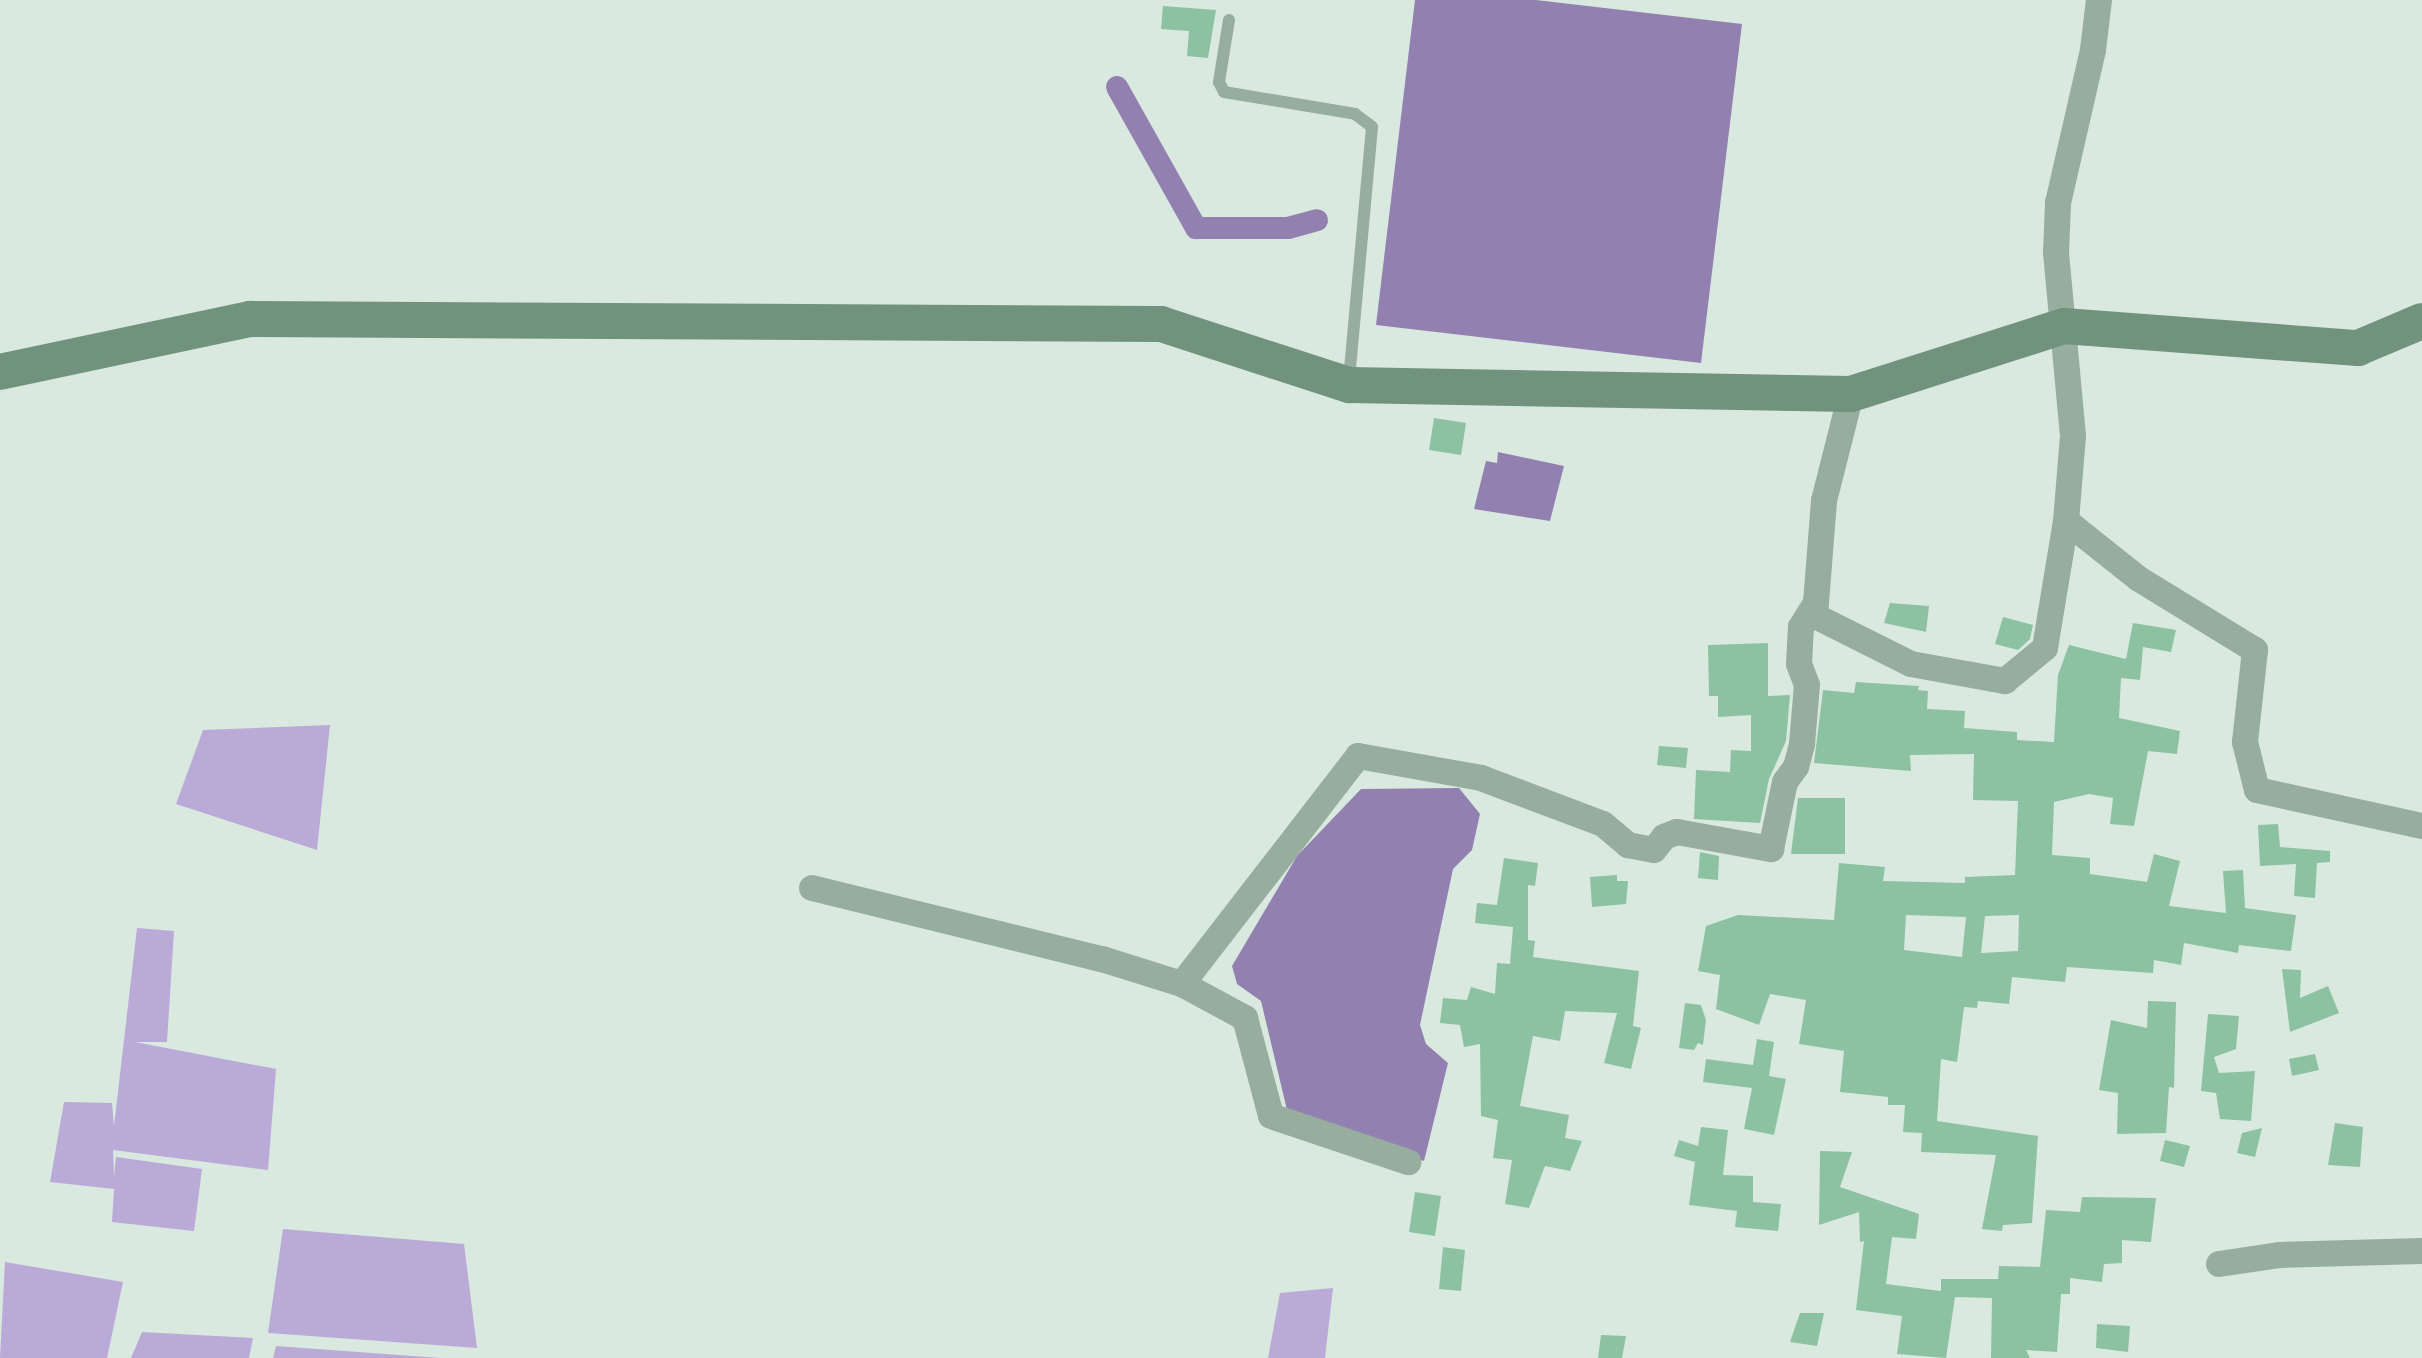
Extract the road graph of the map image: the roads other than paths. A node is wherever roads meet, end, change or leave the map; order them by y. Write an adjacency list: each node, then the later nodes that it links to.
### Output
1 (2099, 0): 4 (street)
2 (1229, 20): 6 (lane)
3 (2422, 321): 4 (street)
4 (2064, 326): 7 (street); 8 (street)
5 (0, 372): 6 (street)
6 (1349, 385): 7 (street)
7 (1851, 394): 9 (street)
8 (2066, 521): 9 (street); 10 (street)
9 (1815, 605): 12 (street)
10 (2422, 826)
11 (812, 888): 12 (street)
12 (1182, 984): 13 (street)
13 (1408, 1162)
14 (2422, 1251): 15 (street)
15 (2219, 1264)

